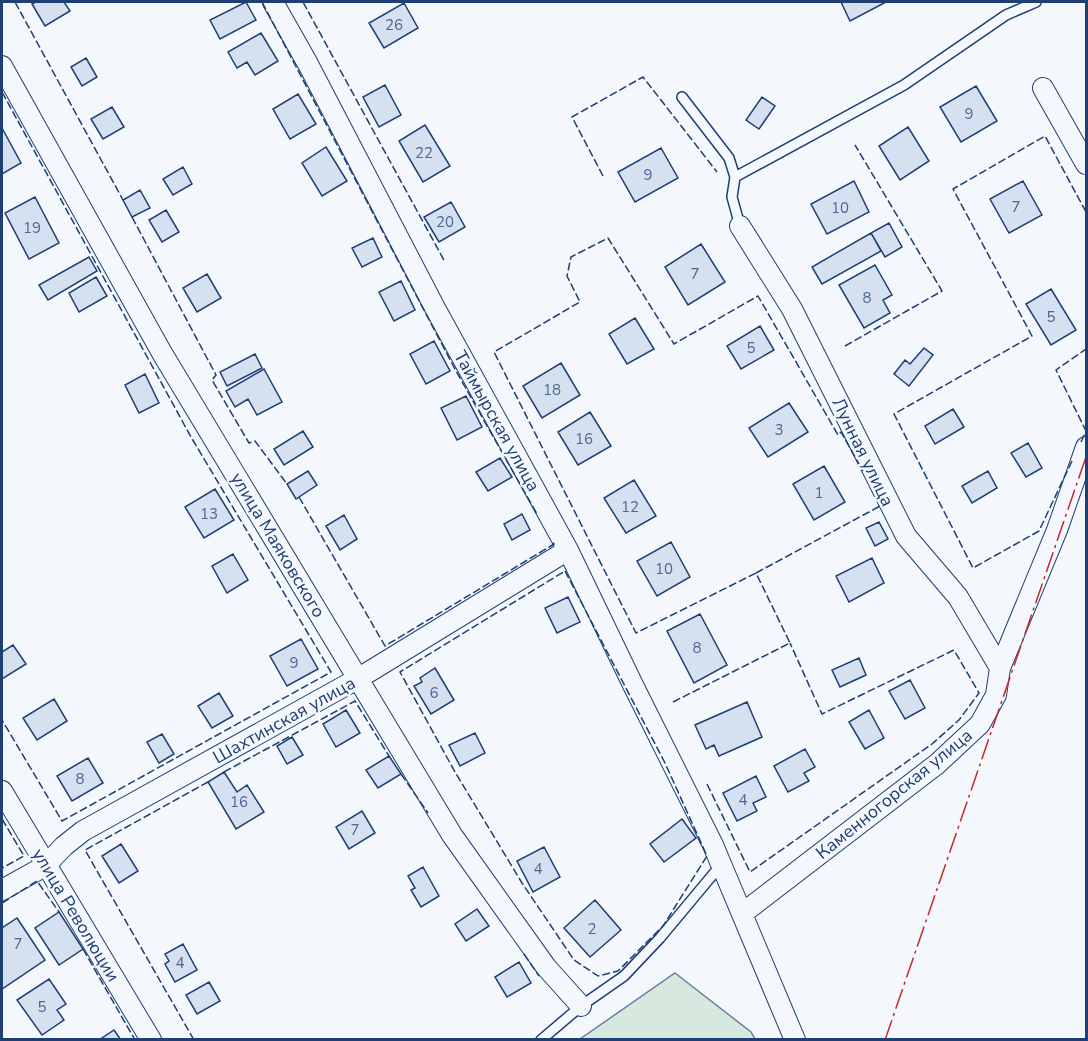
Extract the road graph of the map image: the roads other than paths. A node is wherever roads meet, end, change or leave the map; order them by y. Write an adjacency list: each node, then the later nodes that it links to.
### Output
1 (273, 2): 10 (street, Таймырская улица)
2 (1036, 2): 7 (lane)
3 (2, 66): 12 (street, улица Маяковского)
4 (1043, 88): 6 (street)
5 (682, 97): 7 (lane)
6 (1086, 164)
7 (735, 177): 8 (lane)
8 (740, 226): 11 (street, Лунная улица)
9 (1086, 447): 11 (street, Каменногорская улица)
10 (568, 550): 12 (street, Шахтинская улица); 15 (street, Таймырская улица)
11 (1000, 668): 17 (street, Каменногорская улица)
12 (359, 678): 14 (street, Шахтинская улица); 18 (street, улица Маяковского)
13 (2, 791): 14 (street, улица Революции)
14 (45, 866): 16 (street, Шахтинская улица); 19 (street, улица Революции)
15 (720, 867): 17 (street, Таймырская улица); 18 (lane)
16 (2, 891)
17 (743, 913): 21 (street, Таймырская улица)
18 (581, 1006): 20 (lane)
19 (151, 1040)
20 (541, 1040)
21 (795, 1040)

